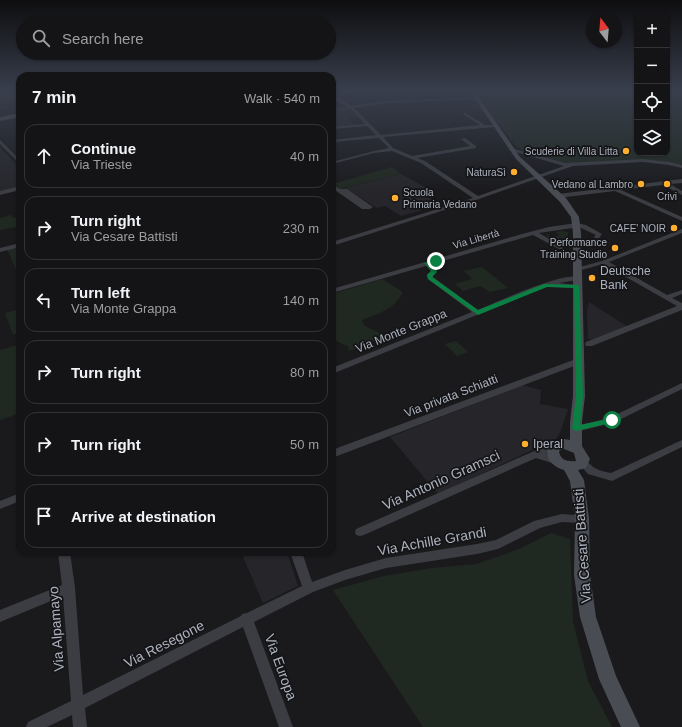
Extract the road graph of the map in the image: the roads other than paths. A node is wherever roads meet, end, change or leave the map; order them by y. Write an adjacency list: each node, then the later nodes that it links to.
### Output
1 (481, 124): 3 (street)
2 (368, 125): 5 (street); 6 (street)
3 (484, 126): 4 (street); 6 (street)
4 (495, 126): 10 (main road, Via Cesare Battisti)
5 (336, 128)
6 (379, 136): 9 (street); 11 (street)
7 (463, 138): 12 (street)
8 (0, 141): 13 (street)
9 (336, 141)
10 (511, 149): 15 (street); 17 (main road, Via Cesare Battisti)
11 (394, 150): 12 (street); 14 (street)
12 (412, 157): 27 (street)
13 (16, 159)
14 (336, 162)
15 (572, 165): 16 (street); 17 (street)
16 (682, 167)
17 (536, 175): 26 (main road, Via Cesare Battisti); 27 (street)
18 (682, 181): 19 (street)
19 (664, 183): 22 (street); 25 (street)
20 (16, 189): 24 (street)
21 (336, 189): 23 (street)
22 (614, 189): 26 (street); 28 (street)
23 (339, 191): 23 (street)
24 (0, 193)
25 (682, 194)
26 (558, 196): 29 (main road, Via Cesare Battisti)
27 (478, 198): 33 (street)
28 (682, 219)
29 (577, 228): 31 (street, Via Libertà); 32 (street, Via Libertà); 37 (main road, Via Cesare Battisti)
30 (682, 231): 38 (street)
31 (534, 233): 35 (street); 39 (street, Via Libertà)
32 (597, 237)
33 (336, 241)
34 (16, 246): 36 (street)
35 (561, 248)
36 (0, 250)
37 (578, 259): 38 (street); 40 (main road, Via Cesare Battisti)
38 (604, 262): 40 (street); 44 (street)
39 (427, 263): 42 (street, Via Libertà); 46 (street)
40 (578, 269): 41 (main road, Via Cesare Battisti)
41 (577, 282): 46 (street, Via Monte Grappa); 48 (main road, Via Cesare Battisti)
42 (336, 290)
43 (682, 292): 44 (street)
44 (667, 298): 45 (street)
45 (682, 307): 47 (street)
46 (478, 313): 49 (street, Via Monte Grappa)
47 (589, 344)
48 (579, 361): 51 (main road, Via Cesare Battisti); 54 (street, Via privata Schiatti)
49 (336, 369)
50 (682, 386): 51 (street)
51 (576, 426): 53 (main road, Via Cesare Battisti)
52 (682, 443): 55 (street)
53 (563, 450): 55 (main road); 55 (main road, Via Cesare Battisti); 59 (street, Via Antonio Gramsci)
54 (336, 452)
55 (579, 468): 58 (main road, Via Cesare Battisti)
56 (16, 499): 57 (street)
57 (0, 505)
58 (582, 519): 63 (street, Via Achille Grandi); 70 (main road, Via Cesare Battisti)
59 (360, 532)
60 (65, 556): 62 (street, Via Alpamayo)
61 (297, 556): 63 (street)
62 (69, 588): 64 (street); 66 (street, Via Alpamayo)
63 (309, 588): 65 (street, Via Resegone)
64 (0, 616)
65 (246, 618): 66 (street, Via Resegone); 69 (street, Via Europa)
66 (77, 704): 67 (street, Via Resegone); 68 (street, Via Alpamayo)
67 (33, 727)
68 (80, 727)
69 (286, 727)
70 (631, 727)

